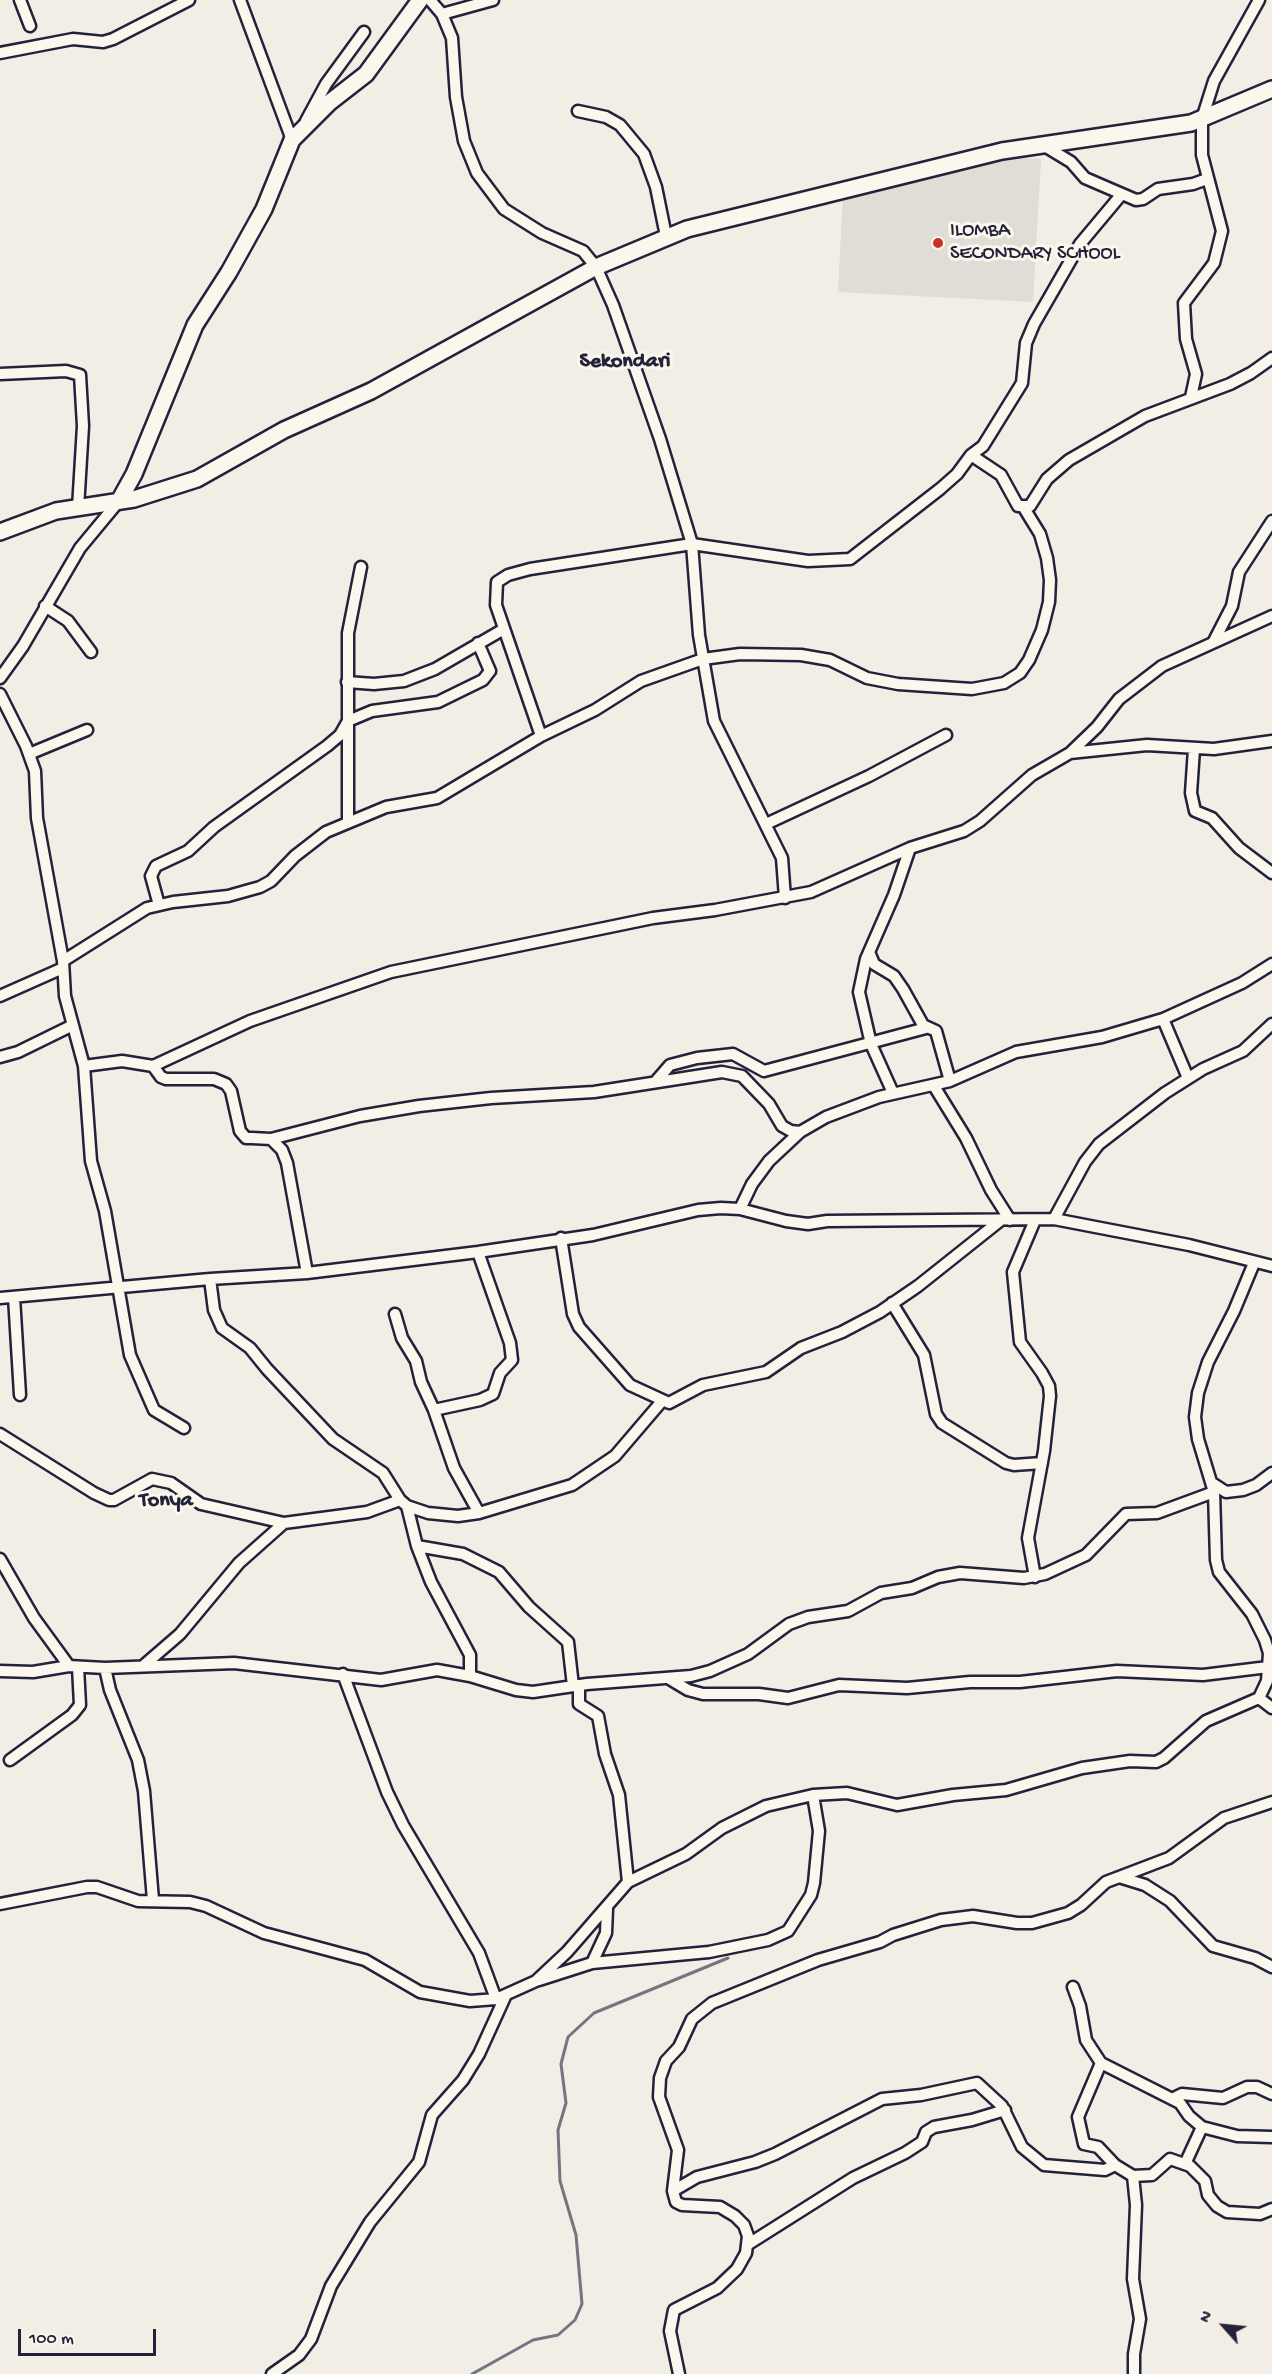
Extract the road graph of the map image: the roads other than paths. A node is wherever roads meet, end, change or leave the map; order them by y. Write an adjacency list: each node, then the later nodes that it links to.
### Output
1 (20, 0): 8 (street)
2 (189, 0): 10 (street)
3 (240, 0): 14 (street)
4 (494, 0): 7 (street)
5 (1259, 0): 13 (street)
6 (419, 1): 7 (street); 14 (street)
7 (442, 14): 19 (street)
8 (30, 26)
9 (364, 32): 14 (street)
10 (0, 53)
11 (1272, 89): 13 (street)
12 (578, 111): 18 (street)
13 (1202, 119): 15 (street); 16 (street)
14 (297, 135): 24 (street)
15 (1041, 144): 17 (street); 18 (street)
16 (1207, 178): 17 (street); 22 (street)
17 (1121, 195): 23 (street)
18 (666, 236): 19 (street)
19 (596, 267): 24 (street); 29 (street)
20 (1272, 358): 22 (street)
21 (0, 374): 25 (street)
22 (1191, 397): 26 (street)
23 (971, 455): 26 (street); 29 (street)
24 (119, 501): 25 (street); 31 (street)
25 (78, 508): 28 (street)
26 (1024, 508): 37 (street)
27 (1272, 521): 34 (street)
28 (0, 532)
29 (692, 544): 33 (street); 37 (street)
30 (361, 567): 39 (street)
31 (45, 606): 36 (street); 38 (street)
32 (1272, 616): 34 (street)
33 (504, 629): 35 (street); 44 (street)
34 (1214, 641): 47 (street)
35 (478, 643): 39 (street); 41 (street)
36 (91, 652)
37 (703, 659): 44 (street); 50 (street)
38 (0, 678)
39 (347, 682): 41 (street)
40 (0, 694): 48 (street)
41 (348, 721): 49 (street); 54 (street)
42 (87, 730): 48 (street)
43 (946, 735): 50 (street)
44 (541, 736): 49 (street)
45 (1272, 741): 46 (street)
46 (1194, 749): 47 (street); 52 (street)
47 (1070, 753): 51 (street)
48 (29, 754): 57 (street)
49 (348, 821): 54 (street)
50 (766, 824): 53 (street)
51 (910, 848): 53 (street); 55 (street)
52 (1272, 873)
53 (785, 898): 66 (street)
54 (159, 904): 57 (street)
55 (869, 951): 62 (street); 63 (street)
56 (1272, 964): 59 (street)
57 (63, 965): 58 (street); 61 (street)
58 (0, 996)
59 (1162, 1019): 67 (street); 69 (street)
60 (1272, 1024): 67 (street)
61 (71, 1026): 64 (street); 65 (street)
62 (926, 1028): 63 (street); 69 (street)
63 (871, 1044): 68 (street); 71 (street)
64 (0, 1057)
65 (84, 1066): 66 (street); 84 (street)
66 (153, 1066): 73 (street)
67 (1188, 1078): 75 (street)
68 (657, 1080): 72 (street); 73 (street)
69 (950, 1081): 70 (street)
70 (934, 1086): 71 (street); 76 (street)
71 (893, 1093): 72 (street)
72 (800, 1132): 74 (street)
73 (271, 1139): 82 (street)
74 (740, 1209): 76 (street); 78 (street)
75 (1054, 1219): 77 (street); 80 (street)
76 (1006, 1220): 77 (street); 87 (street)
77 (1035, 1220): 94 (street)
78 (561, 1238): 79 (street); 90 (street)
79 (478, 1252): 82 (street); 91 (street)
80 (1254, 1263): 81 (street); 96 (street)
81 (1272, 1266)
82 (307, 1273): 83 (street)
83 (210, 1279): 84 (street); 97 (street)
84 (119, 1287): 86 (street); 92 (street)
85 (0, 1298): 86 (street)
86 (14, 1298): 89 (street)
87 (892, 1304): 90 (street); 94 (street)
88 (395, 1314): 91 (street)
89 (20, 1395)
90 (662, 1401): 98 (street)
91 (434, 1410): 98 (street)
92 (184, 1428)
93 (0, 1434): 99 (street)
94 (1042, 1463): 102 (street)
95 (1272, 1473): 96 (street)
96 (1213, 1488): 102 (street); 105 (street)
97 (404, 1503): 98 (street); 99 (street); 100 (street)
98 (479, 1513)
99 (284, 1523): 103 (street)
100 (417, 1546): 109 (street); 111 (street)
101 (0, 1559): 104 (street)
102 (1035, 1577): 110 (street)
103 (143, 1666): 106 (street); 108 (street)
104 (74, 1667): 106 (street); 107 (street); 114 (street)
105 (1268, 1667): 110 (street); 112 (street)
106 (105, 1668): 119 (street)
107 (0, 1671)
108 (342, 1674): 109 (street); 126 (street)
109 (470, 1676): 111 (street)
110 (668, 1678): 111 (street)
111 (576, 1686): 118 (street)
112 (1259, 1698): 113 (street); 115 (street)
113 (1272, 1708)
114 (10, 1760)
115 (813, 1796): 118 (street); 122 (street)
116 (1272, 1802): 117 (street)
117 (1117, 1876): 123 (street); 136 (street)
118 (628, 1882): 121 (street)
119 (153, 1900): 120 (street); 126 (street)
120 (0, 1904)
121 (606, 1909): 122 (street); 124 (street)
122 (592, 1964): 124 (street)
123 (1272, 1967)
124 (536, 1981): 126 (street)
125 (1072, 1987): 127 (street)
126 (500, 1998): 139 (street)
127 (1101, 2063): 129 (street); 134 (street)
128 (1272, 2094): 129 (street)
129 (1172, 2099): 131 (street)
130 (1005, 2110): 134 (street); 136 (street); 138 (street)
131 (1202, 2127): 132 (street); 133 (street)
132 (1272, 2137)
133 (1185, 2164): 135 (street); 137 (street)
134 (1115, 2166): 135 (street)
135 (1133, 2176): 141 (street)
136 (673, 2191): 138 (street)
137 (1272, 2209)
138 (747, 2244): 140 (street)
139 (272, 2374)
140 (679, 2374)
141 (1134, 2374)

